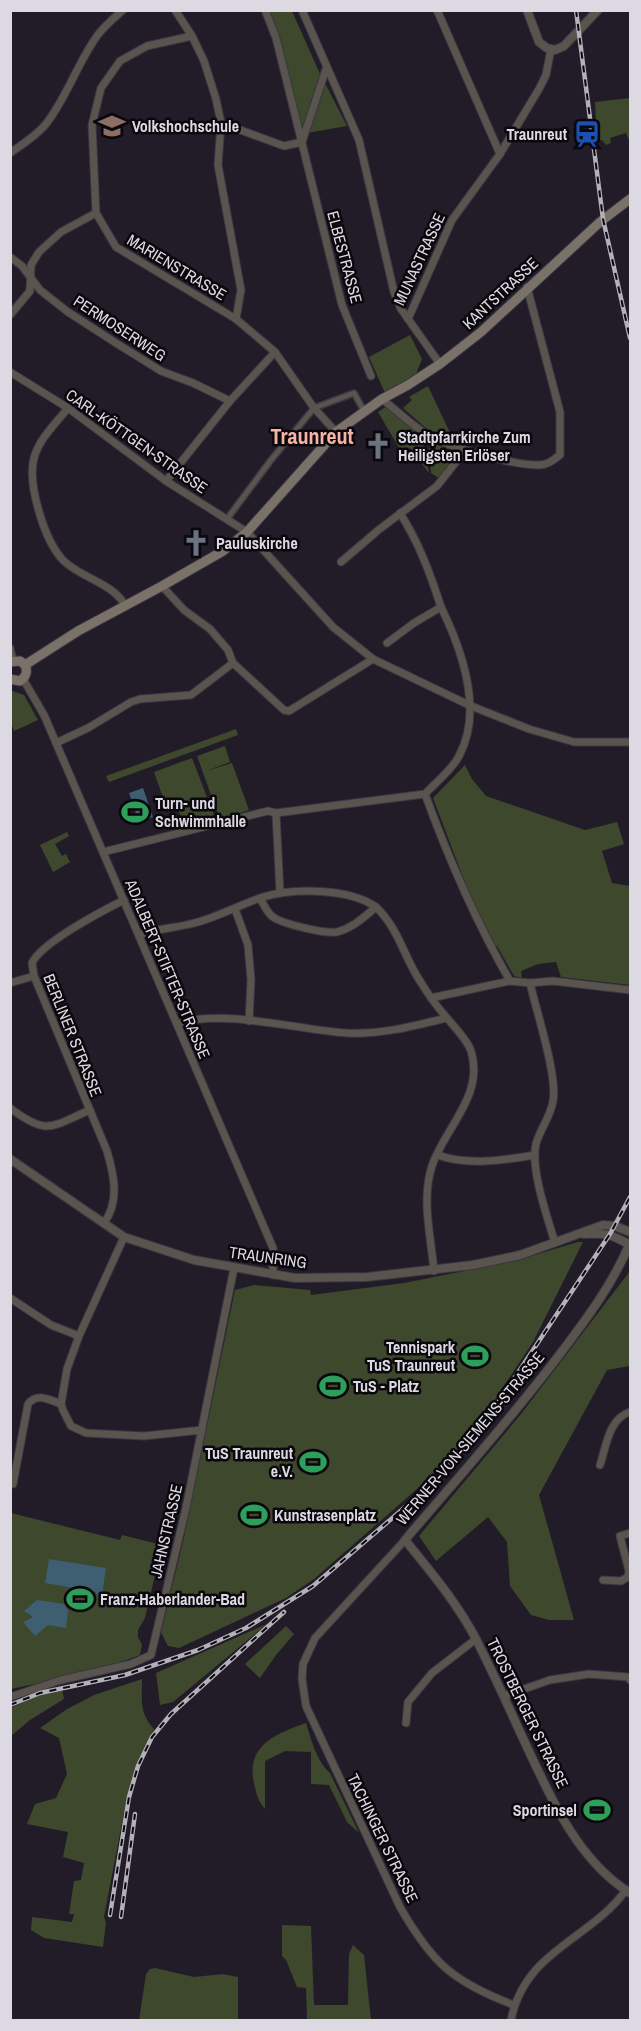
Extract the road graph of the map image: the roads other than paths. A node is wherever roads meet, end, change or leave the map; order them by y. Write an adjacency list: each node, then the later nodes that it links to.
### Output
1 (123, 10): 13 (street)
2 (175, 10): 8 (street)
3 (265, 10): 12 (street, ELBESTRASSE)
4 (302, 10): 10 (street)
5 (437, 10): 14 (street)
6 (527, 10): 9 (street)
7 (598, 10): 9 (street)
8 (192, 36): 11 (street); 16 (street, MARIENSTRASSE)
9 (551, 49): 14 (street, MUNASTRASSE)
10 (326, 69): 12 (street); 22 (street)
11 (221, 123): 12 (street); 21 (street)
12 (302, 142): 26 (street, ELBESTRASSE)
13 (10, 153)
14 (500, 154): 22 (street, MUNASTRASSE)
15 (630, 199): 19 (main road, KANTSTRASSE)
16 (96, 213): 18 (street); 21 (street, MARIENSTRASSE)
17 (10, 257): 18 (street, PERMOSERWEG)
18 (30, 277): 20 (street); 28 (street, PERMOSERWEG)
19 (527, 287): 24 (main road, KANTSTRASSE); 33 (street)
20 (10, 315)
21 (236, 319): 23 (street, MARIENSTRASSE)
22 (408, 319): 24 (street)
23 (275, 352): 28 (street); 30 (street, MARIENSTRASSE)
24 (440, 364): 27 (main road, KANTSTRASSE)
25 (10, 372): 29 (street, CARL-KÖTTGEN-STRASSE)
26 (371, 376)
27 (382, 399): 31 (main road, KANTSTRASSE); 33 (street)
28 (230, 401): 34 (street)
29 (68, 408): 34 (street, CARL-KÖTTGEN-STRASSE); 40 (street)
30 (314, 408): 31 (street); 32 (street, MARIENSTRASSE); 36 (street)
31 (364, 411): 32 (main road, KANTSTRASSE)
32 (336, 432): 37 (main road, KANTSTRASSE)
33 (470, 451): 35 (street)
34 (166, 481): 36 (street, CARL-KÖTTGEN-STRASSE)
35 (400, 513): 38 (street); 41 (street)
36 (227, 519): 37 (street, CARL-KÖTTGEN-STRASSE)
37 (247, 532): 39 (main road, KANTSTRASSE); 44 (street, CARL-KÖTTGEN-STRASSE)
38 (341, 562)
39 (162, 586): 40 (main road, KANTSTRASSE); 46 (street)
40 (125, 605): 47 (main road, KANTSTRASSE)
41 (441, 607): 42 (street); 50 (street)
42 (387, 643)
43 (10, 648): 45 (street)
44 (373, 659): 46 (street); 50 (street, CARL-KÖTTGEN-STRASSE)
45 (12, 662): 47 (main road)
46 (233, 663): 52 (street)
47 (25, 666): 49 (main road)
48 (10, 679): 49 (main road)
49 (23, 679): 52 (street, ADALBERT-STIFTER-STRASSE)
50 (471, 706): 51 (street, CARL-KÖTTGEN-STRASSE); 53 (street)
51 (630, 742)
52 (56, 743): 55 (street, ADALBERT-STIFTER-STRASSE)
53 (425, 794): 54 (street); 63 (street)
54 (276, 813): 55 (street); 56 (street)
55 (103, 852): 58 (street, ADALBERT-STIFTER-STRASSE)
56 (280, 893): 57 (street); 59 (street)
57 (260, 898): 59 (street); 60 (street)
58 (124, 900): 61 (street, ADALBERT-STIFTER-STRASSE); 62 (street, BERLINER STRASSE)
59 (376, 907): 67 (street)
60 (235, 909): 61 (street); 69 (street)
61 (139, 935): 70 (street, ADALBERT-STIFTER-STRASSE)
62 (34, 976): 64 (street); 72 (street, BERLINER STRASSE)
63 (510, 981): 65 (street); 67 (street)
64 (10, 983)
65 (530, 983): 66 (street); 74 (street)
66 (630, 990)
67 (431, 998): 68 (street)
68 (446, 1018): 69 (street); 73 (street)
69 (249, 1021): 70 (street)
70 (177, 1024): 84 (street, ADALBERT-STIFTER-STRASSE)
71 (10, 1108): 72 (street)
72 (90, 1110): 76 (street, BERLINER STRASSE)
73 (438, 1155): 74 (street); 83 (street)
74 (535, 1155): 80 (street)
75 (10, 1159): 76 (street, TRAUNRING)
76 (104, 1223): 79 (street, TRAUNRING)
77 (630, 1232): 78 (street, TRAUNRING)
78 (581, 1234): 80 (street, TRAUNRING); 81 (street, TRAUNRING)
79 (124, 1237): 82 (street, TRAUNRING); 86 (street)
80 (555, 1243): 83 (street, TRAUNRING)
81 (630, 1245): 93 (street, WERNER-VON-SIEMENS-STRASSE)
82 (234, 1268): 84 (street, TRAUNRING); 89 (street, JAHNSTRASSE)
83 (434, 1271): 84 (street, TRAUNRING)
84 (273, 1275)
85 (10, 1298): 86 (street)
86 (79, 1336): 87 (street)
87 (62, 1404): 89 (street); 91 (street)
88 (630, 1412): 90 (street)
89 (202, 1430): 99 (street, JAHNSTRASSE)
90 (600, 1465)
91 (13, 1484)
92 (630, 1533): 94 (street)
93 (405, 1540): 95 (street, WERNER-VON-SIEMENS-STRASSE); 96 (street, TROSTBERGER STRASSE)
94 (603, 1580)
95 (315, 1638): 102 (street, TACHINGER STRASSE)
96 (476, 1639): 98 (street, TROSTBERGER STRASSE); 100 (street)
97 (630, 1680): 98 (street)
98 (504, 1696): 101 (street, TROSTBERGER STRASSE)
99 (10, 1697)
100 (406, 1723)
101 (628, 1891): 102 (street)
102 (514, 2005): 103 (street)
103 (511, 2020)

